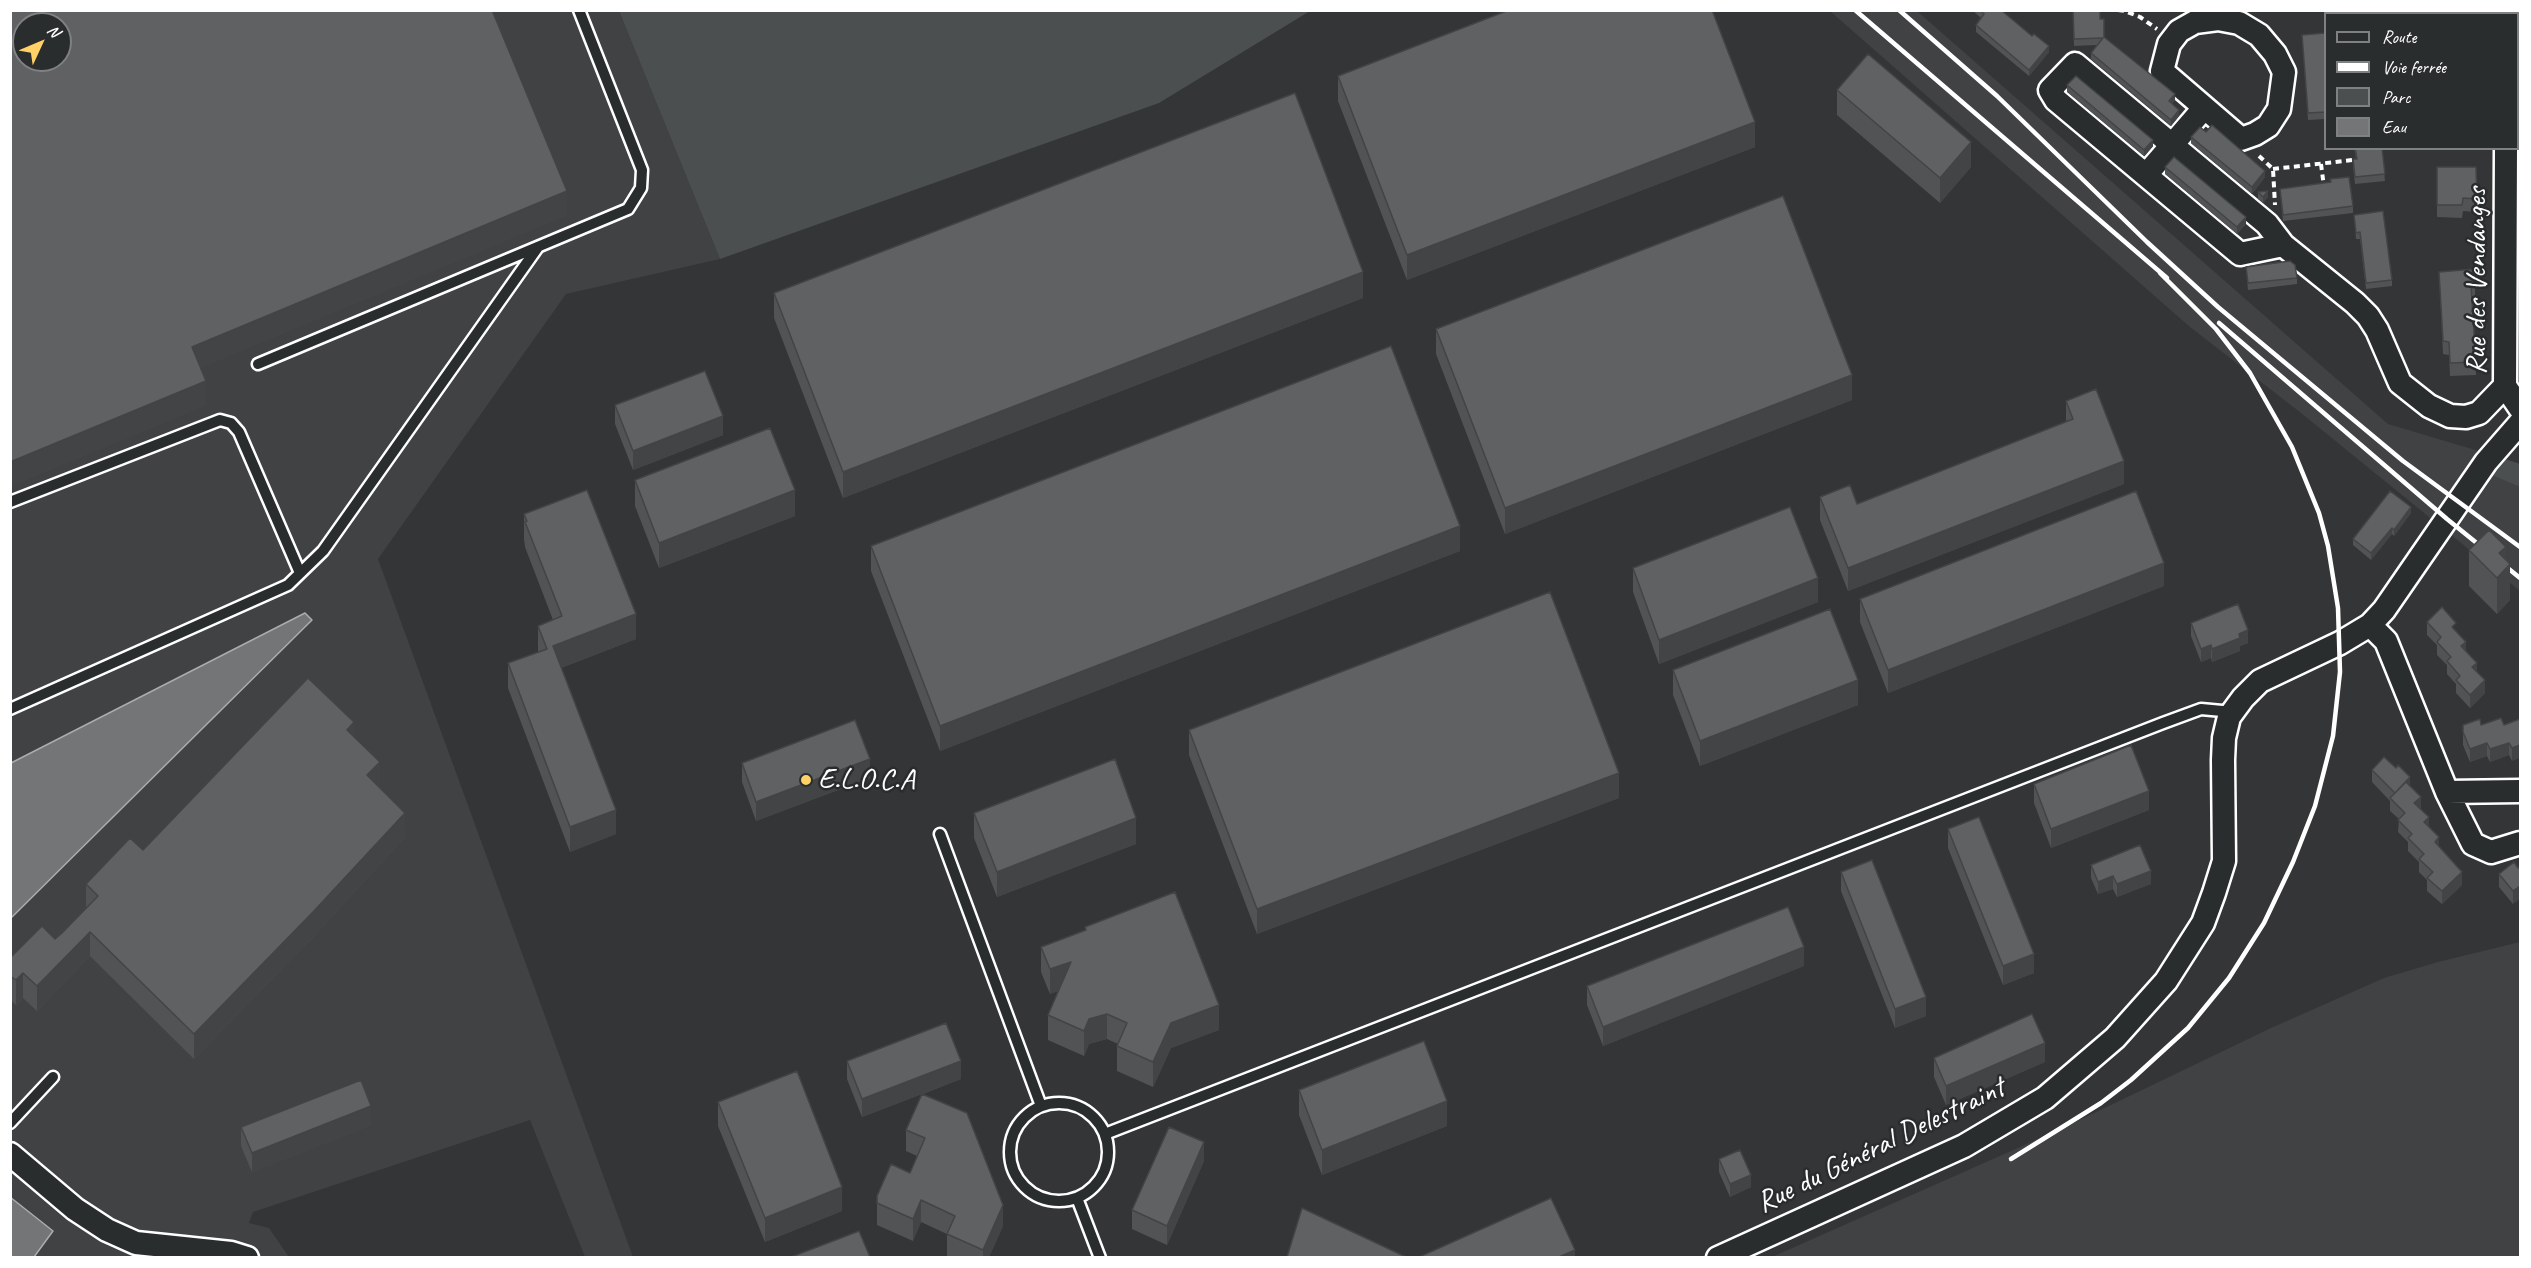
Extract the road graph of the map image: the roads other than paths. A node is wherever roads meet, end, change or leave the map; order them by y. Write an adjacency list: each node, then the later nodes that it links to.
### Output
1 (579, 10): 7 (lane)
2 (2204, 108): 2 (street); 3 (street)
3 (2171, 145): 5 (street); 5 (street); 6 (street)
4 (2506, 150): 9 (street, Rue des Vendanges)
5 (2146, 175): 6 (street)
6 (2283, 245): 9 (street)
7 (538, 247): 8 (lane); 13 (lane)
8 (258, 364)
9 (2505, 386): 10 (street, Rue des Vendanges)
10 (2520, 408)
11 (2520, 423): 14 (street, Rue du Général Delestraint)
12 (10, 502): 13 (lane)
13 (300, 573): 15 (lane)
14 (2370, 625): 16 (street, Rue du Général Delestraint); 18 (street)
15 (10, 709)
16 (2233, 711): 24 (lane); 29 (street, Rue du Général Delestraint)
17 (2520, 790): 18 (street)
18 (2447, 792): 20 (street)
19 (940, 834): 22 (lane)
20 (2520, 843)
21 (53, 1077): 23 (lane)
22 (1041, 1106): 24 (lane); 26 (lane)
23 (10, 1123)
24 (1105, 1134): 26 (lane)
25 (10, 1154): 27 (street)
26 (1077, 1198): 28 (lane)
27 (247, 1257)
28 (1100, 1257)
29 (1718, 1257)

